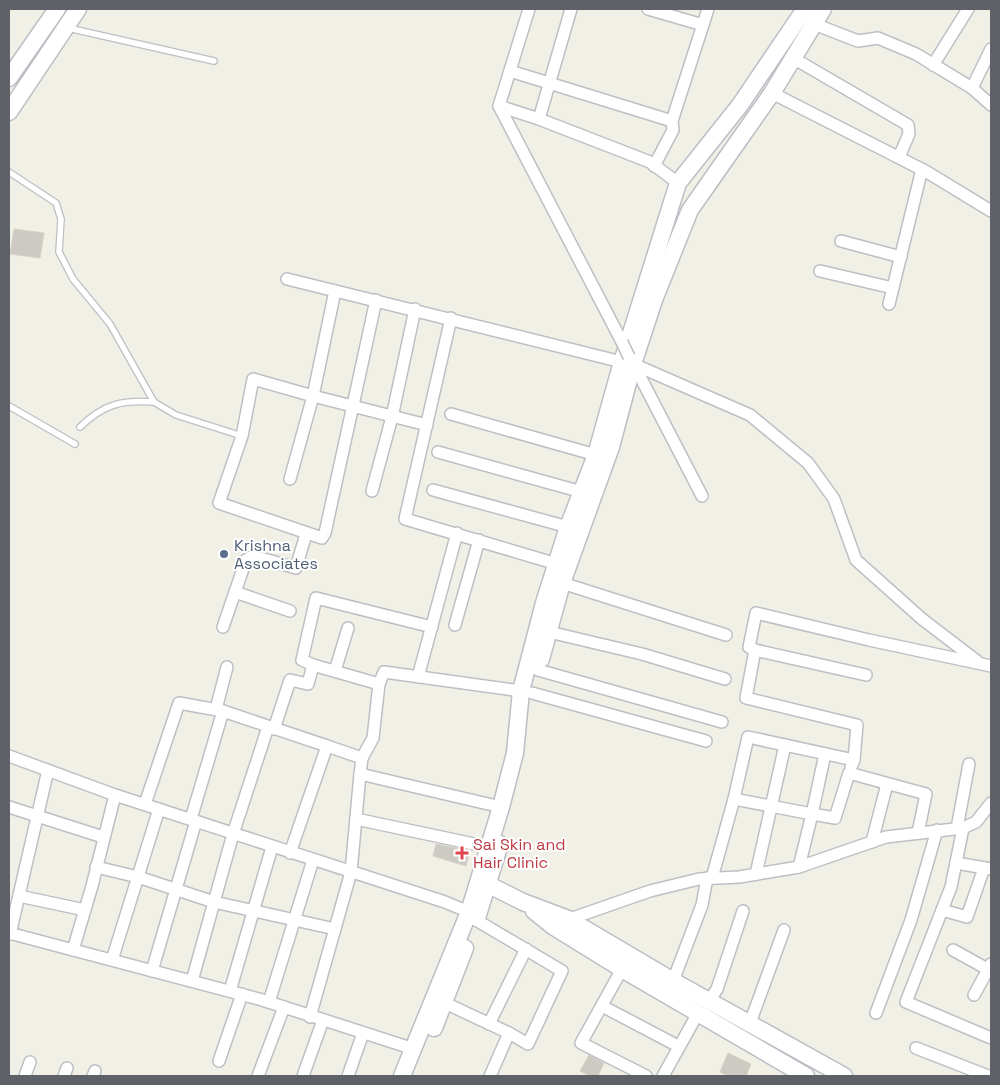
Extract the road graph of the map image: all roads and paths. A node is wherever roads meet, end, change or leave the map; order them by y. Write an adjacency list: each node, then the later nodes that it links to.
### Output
1 (57, 9): 18 (street)
2 (78, 9): 12 (street)
3 (529, 9): 17 (street)
4 (571, 9): 19 (street)
5 (708, 9): 11 (street)
6 (805, 9): 31 (street)
7 (823, 9): 10 (street)
8 (968, 9): 16 (street)
9 (654, 10): 11 (street)
10 (814, 24): 14 (street); 16 (street)
11 (703, 25): 26 (street)
12 (65, 28): 15 (lane); 24 (street)
13 (991, 49): 20 (street)
14 (793, 58): 21 (street); 27 (street)
15 (214, 61)
16 (933, 65): 20 (street)
17 (510, 71): 19 (street); 23 (street)
18 (9, 78)
19 (551, 83): 25 (street); 26 (street)
20 (972, 88): 22 (street)
21 (772, 93): 27 (street); 43 (street)
22 (991, 105)
23 (499, 106): 25 (street); 43 (street, bridge)
24 (9, 112)
25 (539, 119): 28 (street)
26 (672, 121): 28 (street)
27 (900, 158): 29 (street)
28 (654, 166): 31 (street)
29 (922, 169): 32 (street); 34 (street)
30 (9, 172): 45 (lane)
31 (678, 183): 43 (street)
32 (991, 210)
33 (841, 241): 34 (street)
34 (901, 257): 37 (street)
35 (820, 271): 37 (street)
36 (287, 279): 38 (street)
37 (893, 288): 40 (street)
38 (336, 290): 39 (street); 44 (street)
39 (376, 300): 41 (street); 47 (street)
40 (889, 304)
41 (415, 309): 42 (street); 49 (street)
42 (451, 318): 43 (street); 50 (street)
43 (628, 361): 55 (street); 60 (street); 66 (street); 76 (street)
44 (313, 396): 47 (street); 52 (street); 56 (street)
45 (154, 402): 51 (lane); 52 (lane)
46 (9, 406): 53 (lane)
47 (352, 406): 49 (street); 63 (street)
48 (452, 414): 55 (street)
49 (392, 417): 50 (street); 58 (street)
50 (426, 425): 62 (street)
51 (80, 427)
52 (242, 436): 63 (street)
53 (75, 444)
54 (438, 452): 59 (street)
55 (596, 455): 59 (street)
56 (290, 480)
57 (433, 490): 61 (street)
58 (372, 491)
59 (582, 492): 61 (street)
60 (702, 496)
61 (568, 528): 65 (street)
62 (457, 533): 64 (street); 71 (street)
63 (306, 534): 67 (street)
64 (479, 540): 65 (street); 69 (street)
65 (557, 564): 86 (street)
66 (562, 583): 73 (street); 74 (street)
67 (235, 592): 68 (street); 70 (street)
68 (290, 611)
69 (455, 625)
70 (223, 627)
71 (432, 627): 77 (street); 83 (street)
72 (348, 628): 81 (street)
73 (549, 632): 80 (street); 84 (street)
74 (726, 635)
75 (755, 650): 76 (street); 82 (street); 96 (street)
76 (977, 661): 78 (street)
77 (313, 665): 81 (street); 89 (street)
78 (991, 666)
79 (226, 667): 87 (street)
80 (538, 670): 86 (street); 88 (street)
81 (334, 671): 85 (street)
82 (866, 675)
83 (418, 677): 85 (street); 86 (street)
84 (725, 679)
85 (379, 684): 95 (street)
86 (526, 692): 90 (street); 108 (street); 132 (street)
87 (219, 710): 89 (street); 105 (street); 113 (street)
88 (722, 722)
89 (271, 728): 92 (street); 117 (street)
90 (706, 741)
91 (786, 745): 93 (street); 103 (street); 106 (street)
92 (327, 746): 95 (street); 122 (street)
93 (825, 754): 96 (street); 110 (street)
94 (9, 756): 98 (street)
95 (362, 758): 100 (street)
96 (854, 760): 99 (street)
97 (969, 764): 114 (street)
98 (48, 770): 102 (street); 111 (street)
99 (849, 773): 101 (street); 110 (street)
100 (360, 774): 108 (street); 112 (street)
101 (887, 784): 116 (street); 119 (street)
102 (114, 795): 105 (street); 118 (street)
103 (734, 799): 106 (street); 131 (street)
104 (991, 803): 114 (street)
105 (145, 804): 109 (street)
106 (772, 806): 110 (street); 129 (street)
107 (9, 807): 111 (street)
108 (501, 807): 121 (street)
109 (159, 809): 113 (street); 130 (street)
110 (812, 814): 126 (street)
111 (37, 817): 118 (street); 134 (street)
112 (356, 819): 121 (street); 128 (street)
113 (194, 820): 117 (street); 133 (street)
114 (960, 828): 115 (street); 124 (street)
115 (937, 830): 116 (street); 163 (street)
116 (918, 833): 119 (street)
117 (233, 834): 120 (street); 135 (street)
118 (103, 837): 125 (street)
119 (872, 842): 126 (street)
120 (272, 847): 122 (street); 139 (street)
121 (488, 847): 132 (street)
122 (290, 853): 123 (street)
123 (313, 860): 128 (street); 141 (street)
124 (956, 862): 127 (street); 137 (street)
125 (96, 867): 130 (street); 136 (street)
126 (799, 867): 129 (street)
127 (988, 869): 137 (street)
128 (351, 872): 140 (street); 143 (street)
129 (756, 874): 131 (street)
130 (138, 877): 133 (street); 149 (street)
131 (709, 878): 142 (street); 154 (street)
132 (483, 882): 140 (street); 142 (street)
133 (176, 890): 135 (street); 152 (street)
134 (19, 896): 136 (street); 145 (street)
135 (214, 902): 139 (street); 153 (street)
136 (85, 910): 147 (street)
137 (942, 910): 170 (street)
138 (743, 911): 162 (street)
139 (253, 912): 141 (street); 155 (street)
140 (472, 916): 146 (street); 159 (street); 173 (street)
141 (294, 920): 143 (street); 158 (street)
142 (561, 923): 151 (street); 154 (street)
143 (336, 929): 164 (street)
144 (784, 930): 166 (street)
145 (9, 934): 147 (street)
146 (526, 949): 167 (street); 169 (street)
147 (73, 950): 149 (street)
148 (953, 950): 150 (street)
149 (112, 960): 152 (street)
150 (990, 968): 157 (street)
151 (622, 969): 160 (street); 162 (street)
152 (152, 971): 153 (street)
153 (192, 981): 155 (street)
154 (673, 981): 162 (street)
155 (230, 991): 156 (street)
156 (242, 994): 158 (street); 174 (street)
157 (974, 995)
158 (269, 1002): 161 (street)
159 (445, 1002): 167 (street); 181 (street)
160 (602, 1006): 171 (street); 183 (street)
161 (284, 1007): 164 (street); 177 (street)
162 (704, 1007): 166 (street); 171 (street); 185 (street)
163 (876, 1013)
164 (310, 1016): 165 (street)
165 (323, 1020): 168 (street); 178 (street)
166 (750, 1023): 186 (street)
167 (489, 1024): 169 (street)
168 (363, 1033): 173 (street); 179 (street)
169 (509, 1033): 182 (street)
170 (991, 1038)
171 (678, 1046): 184 (street)
172 (916, 1048): 187 (street)
173 (414, 1049): 180 (street)
174 (219, 1061)
175 (30, 1062): 176 (street)
176 (25, 1076)
177 (258, 1076)
178 (303, 1076)
179 (348, 1076)
180 (402, 1076)
181 (413, 1076)
182 (490, 1076)
183 (646, 1076)
184 (663, 1076)
185 (806, 1076)
186 (844, 1076)
187 (988, 1076)

